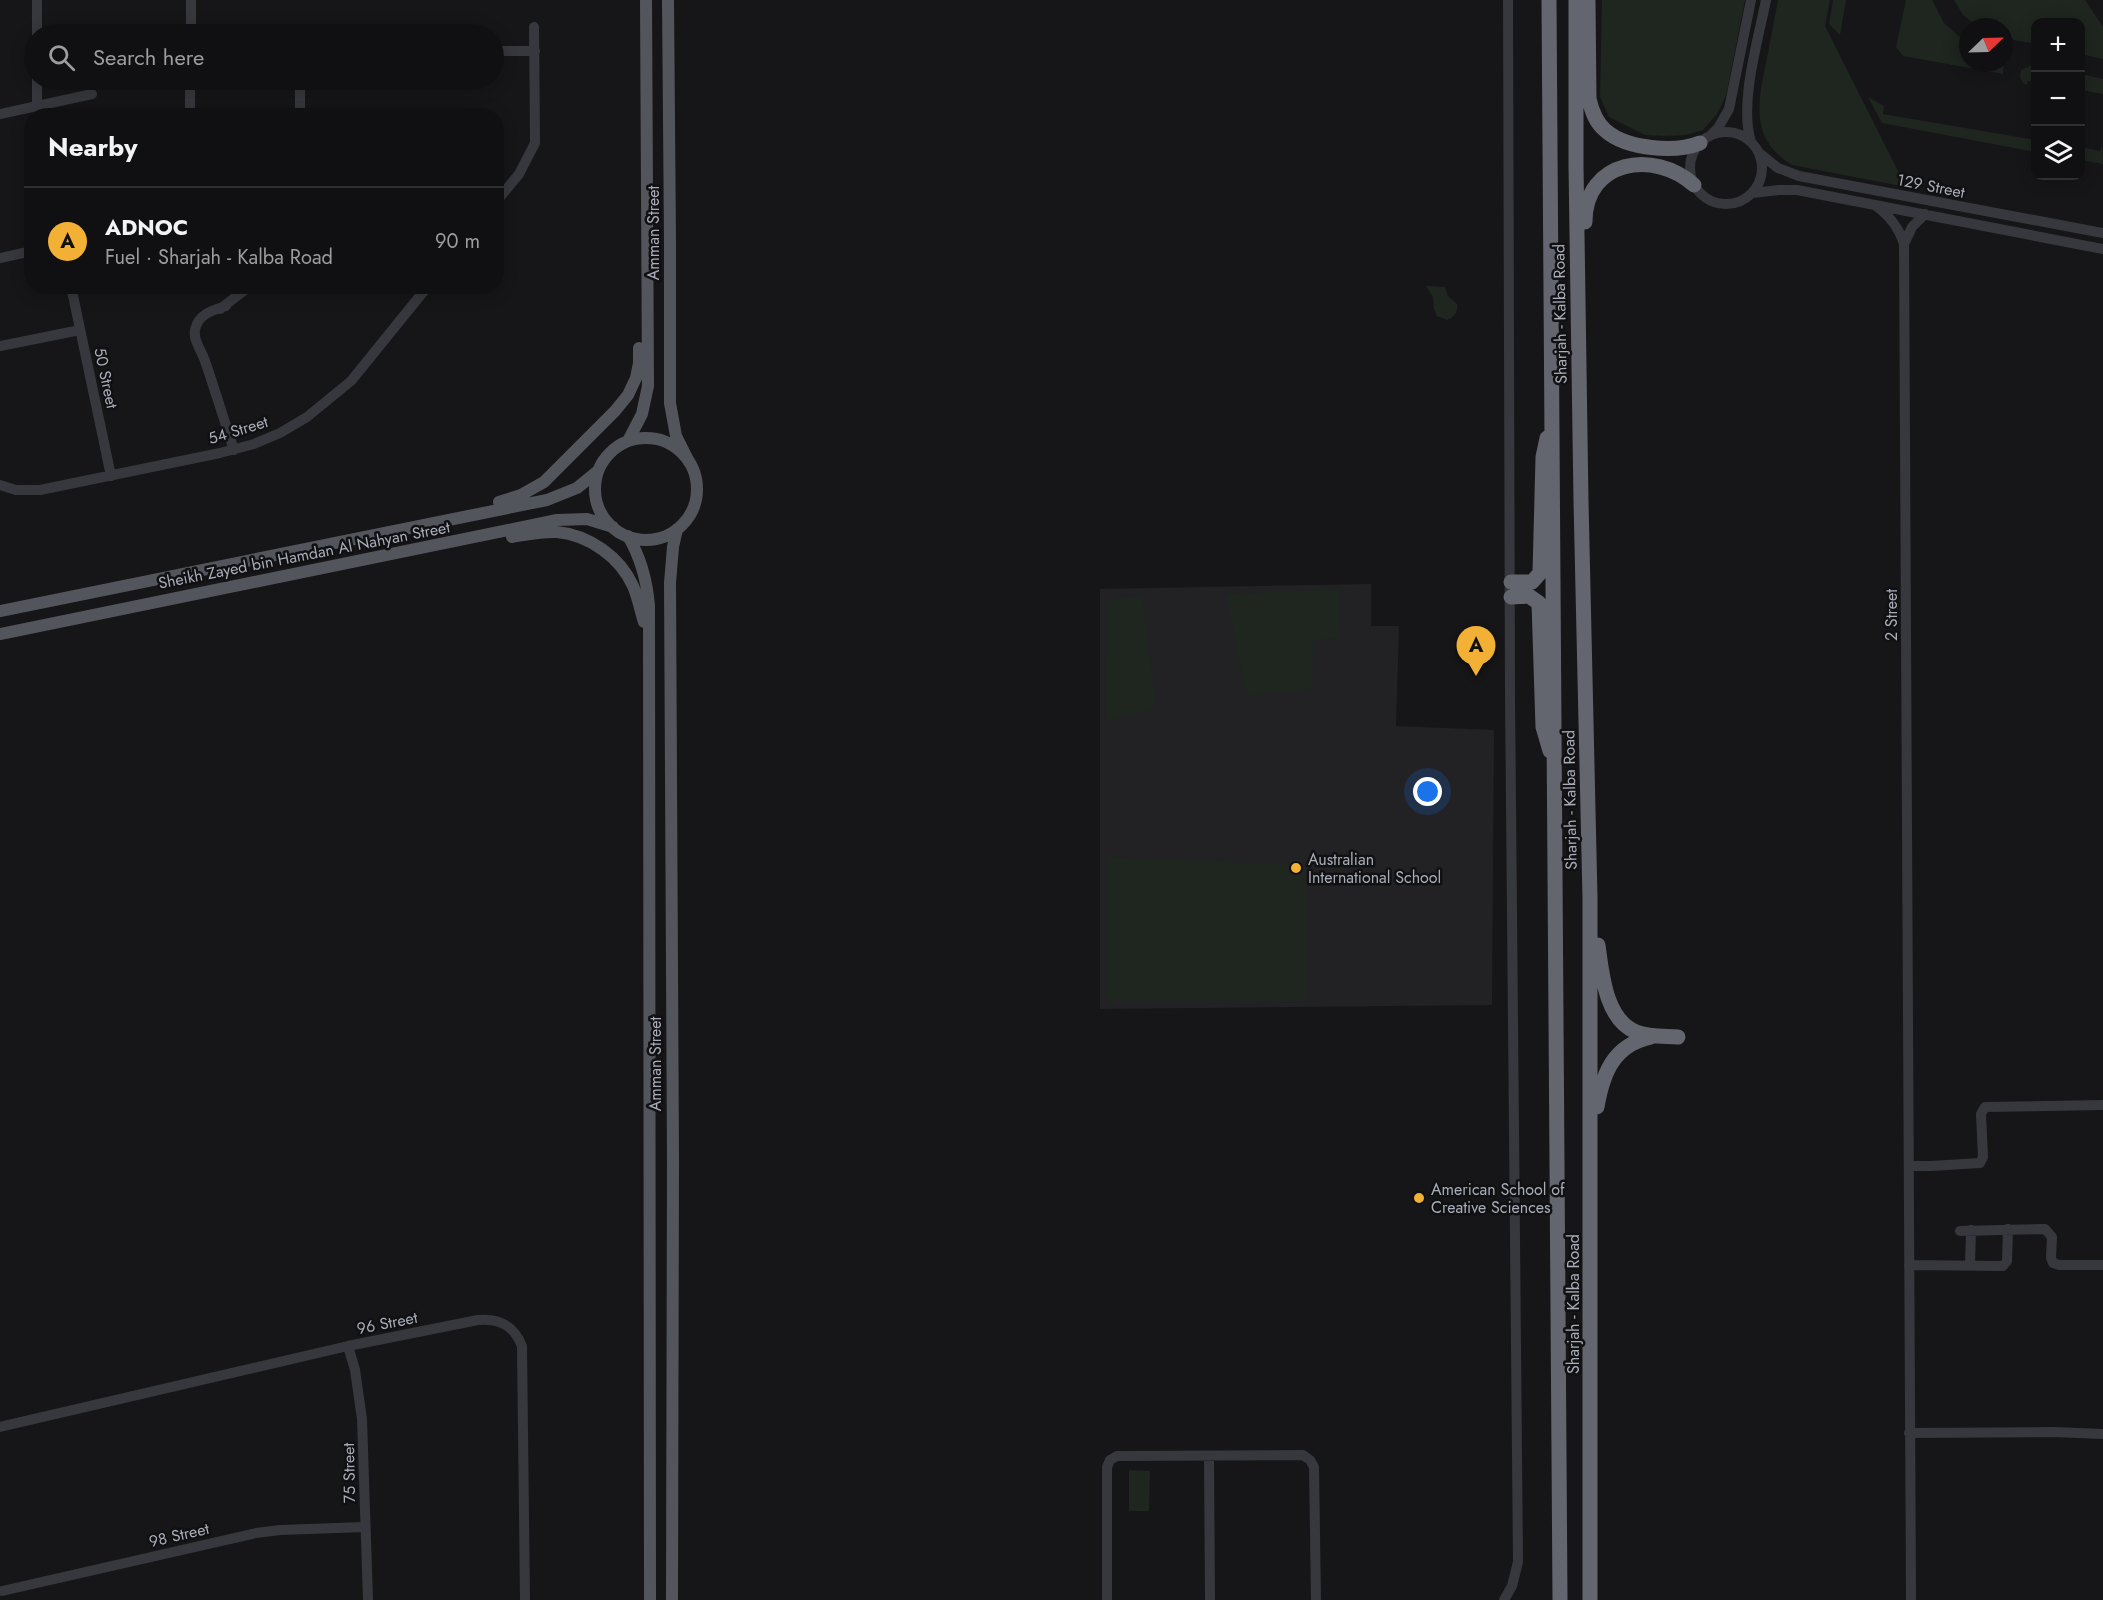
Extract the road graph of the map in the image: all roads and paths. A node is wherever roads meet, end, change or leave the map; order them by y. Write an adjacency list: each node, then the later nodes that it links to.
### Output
1 (37, 0): 11 (street)
2 (191, 0): 12 (street)
3 (646, 0): 42 (main road, Amman Street)
4 (668, 0): 48 (main road, Amman Street)
5 (1508, 0): 58 (street)
6 (1549, 0): 45 (highway, Sharjah - Kalba Road)
7 (1576, 0): 52 (highway, Sharjah - Kalba Road)
8 (1588, 0): 26 (highway)
9 (1751, 0): 26 (street)
10 (1766, 0): 27 (street)
11 (37, 24)
12 (191, 24)
13 (534, 27): 15 (street)
14 (504, 51): 15 (street)
15 (535, 51): 30 (street)
16 (37, 90): 20 (street)
17 (190, 90): 22 (street)
18 (300, 90): 23 (street)
19 (92, 94): 20 (street)
20 (37, 106): 21 (street)
21 (28, 108)
22 (190, 108)
23 (300, 108)
24 (24, 109): 25 (street)
25 (0, 114)
26 (1705, 139): 27 (street); 29 (street)
27 (1751, 143): 28 (street)
28 (1759, 153): 31 (street); 34 (street, 129 Street)
29 (1694, 185): 31 (street); 52 (highway)
30 (504, 192)
31 (1752, 193): 32 (street, 129 Street)
32 (1876, 206): 33 (street, 129 Street); 35 (street)
33 (1925, 214): 35 (street); 36 (street, 129 Street)
34 (2103, 233)
35 (1904, 244): 68 (street, 2 Street)
36 (2103, 249)
37 (24, 253): 38 (street)
38 (0, 258)
39 (73, 294): 43 (street, 50 Street)
40 (240, 294): 47 (street)
41 (422, 294): 47 (street, 54 Street)
42 (647, 306): 46 (main road, Amman Street); 53 (main road)
43 (80, 330): 44 (street); 50 (street, 50 Street)
44 (0, 346)
45 (1553, 421): 58 (highway); 62 (highway, Sharjah - Kalba Road)
46 (628, 441): 48 (main road); 49 (main road)
47 (234, 450): 50 (street, 54 Street)
48 (689, 462): 55 (main road)
49 (598, 471): 53 (main road, Sheikh Zayed bin Hamdan Al Nahyan Street); 54 (main road)
50 (111, 476): 51 (street, 54 Street)
51 (0, 485)
52 (1581, 501): 63 (highway, Sharjah - Kalba Road)
53 (467, 516): 59 (main road, Sheikh Zayed bin Hamdan Al Nahyan Street)
54 (613, 527): 56 (main road, Sheikh Zayed bin Hamdan Al Nahyan Street); 57 (main road)
55 (677, 529): 57 (main road); 83 (main road, Amman Street)
56 (484, 535): 60 (main road); 61 (main road, Sheikh Zayed bin Hamdan Al Nahyan Street)
57 (627, 536): 60 (main road, Amman Street)
58 (1511, 590): 62 (highway); 87 (street)
59 (0, 611)
60 (648, 631): 82 (main road, Amman Street)
61 (0, 634)
62 (1554, 763): 88 (highway, Sharjah - Kalba Road)
63 (1590, 898): 64 (highway); 67 (highway, Sharjah - Kalba Road)
64 (1654, 1036): 65 (highway); 67 (highway)
65 (1677, 1037)
66 (2103, 1105): 68 (street)
67 (1591, 1144): 89 (highway, Sharjah - Kalba Road)
68 (1909, 1166): 70 (street, 2 Street)
69 (2008, 1229): 71 (street); 72 (street); 72 (street)
70 (1909, 1265): 72 (street); 75 (street, 2 Street)
71 (2103, 1265)
72 (1970, 1266)
73 (348, 1347): 74 (street, 96 Street); 78 (street, 75 Street); 81 (street, 96 Street)
74 (0, 1427)
75 (1909, 1433): 76 (street); 90 (street, 2 Street)
76 (2103, 1434)
77 (1209, 1456): 84 (street); 85 (street); 86 (street)
78 (365, 1527): 79 (street, 98 Street); 80 (street, 75 Street)
79 (2, 1592)
80 (368, 1600)
81 (525, 1600)
82 (650, 1600)
83 (672, 1600)
84 (1107, 1600)
85 (1210, 1600)
86 (1316, 1600)
87 (1504, 1600)
88 (1560, 1600)
89 (1590, 1600)
90 (1911, 1600)

